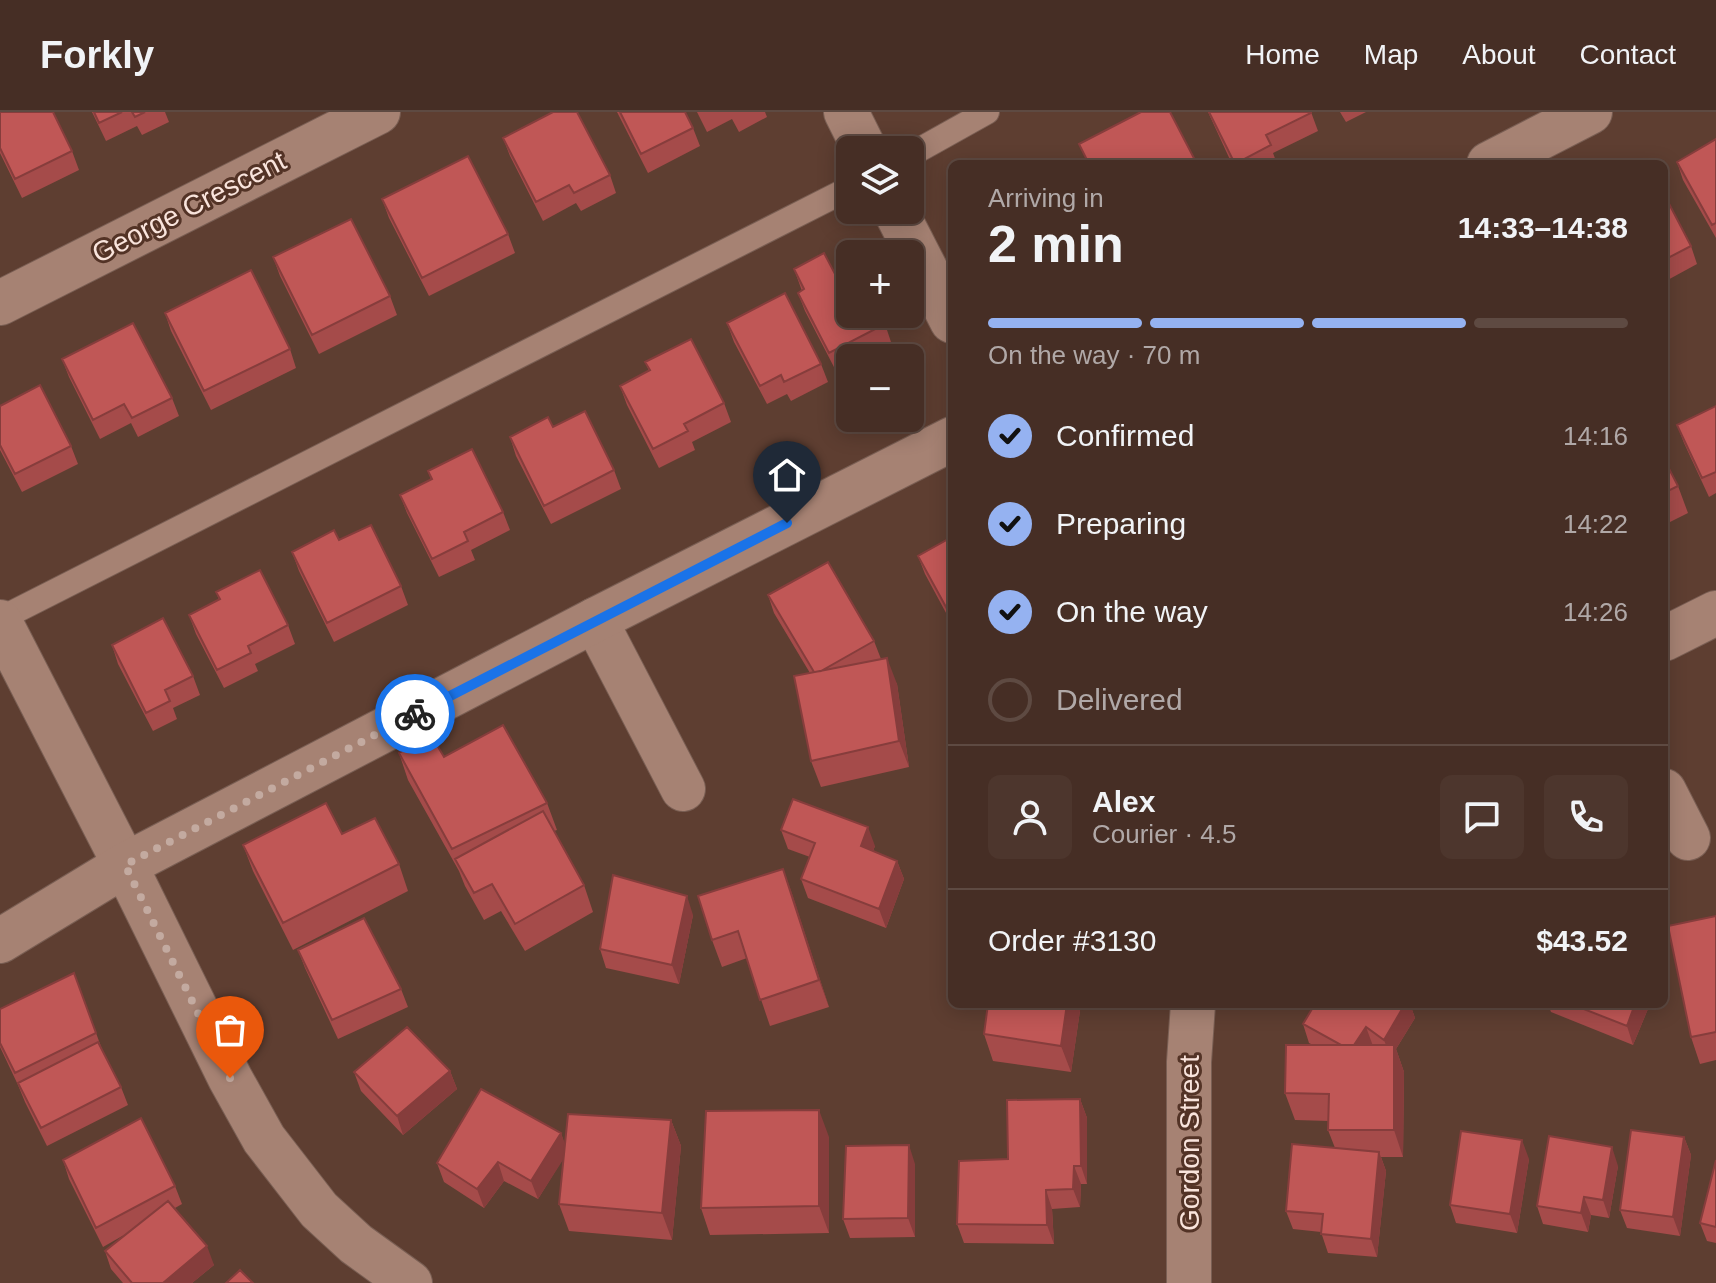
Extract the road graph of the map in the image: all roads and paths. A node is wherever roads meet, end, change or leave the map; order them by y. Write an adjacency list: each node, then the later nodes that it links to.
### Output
1 (378, 112): 10 (street, George Crescent)
2 (846, 112): 5 (street)
3 (987, 112): 6 (lane)
4 (1590, 112): 7 (street)
5 (858, 136)
6 (924, 147)
7 (1497, 160)
8 (836, 195): 15 (lane)
9 (902, 224): 11 (street)
10 (0, 303)
11 (948, 313)
12 (948, 441): 14 (street)
13 (1716, 613): 16 (street)
14 (595, 620): 17 (street); 20 (street)
15 (0, 621): 20 (street)
16 (1668, 637)
17 (683, 789)
18 (1668, 799): 19 (street)
19 (1688, 838)
20 (125, 865): 21 (street); 23 (street)
21 (0, 941)
22 (1193, 1008): 24 (street, Gordon Street)
23 (410, 1283)
24 (1189, 1283)

